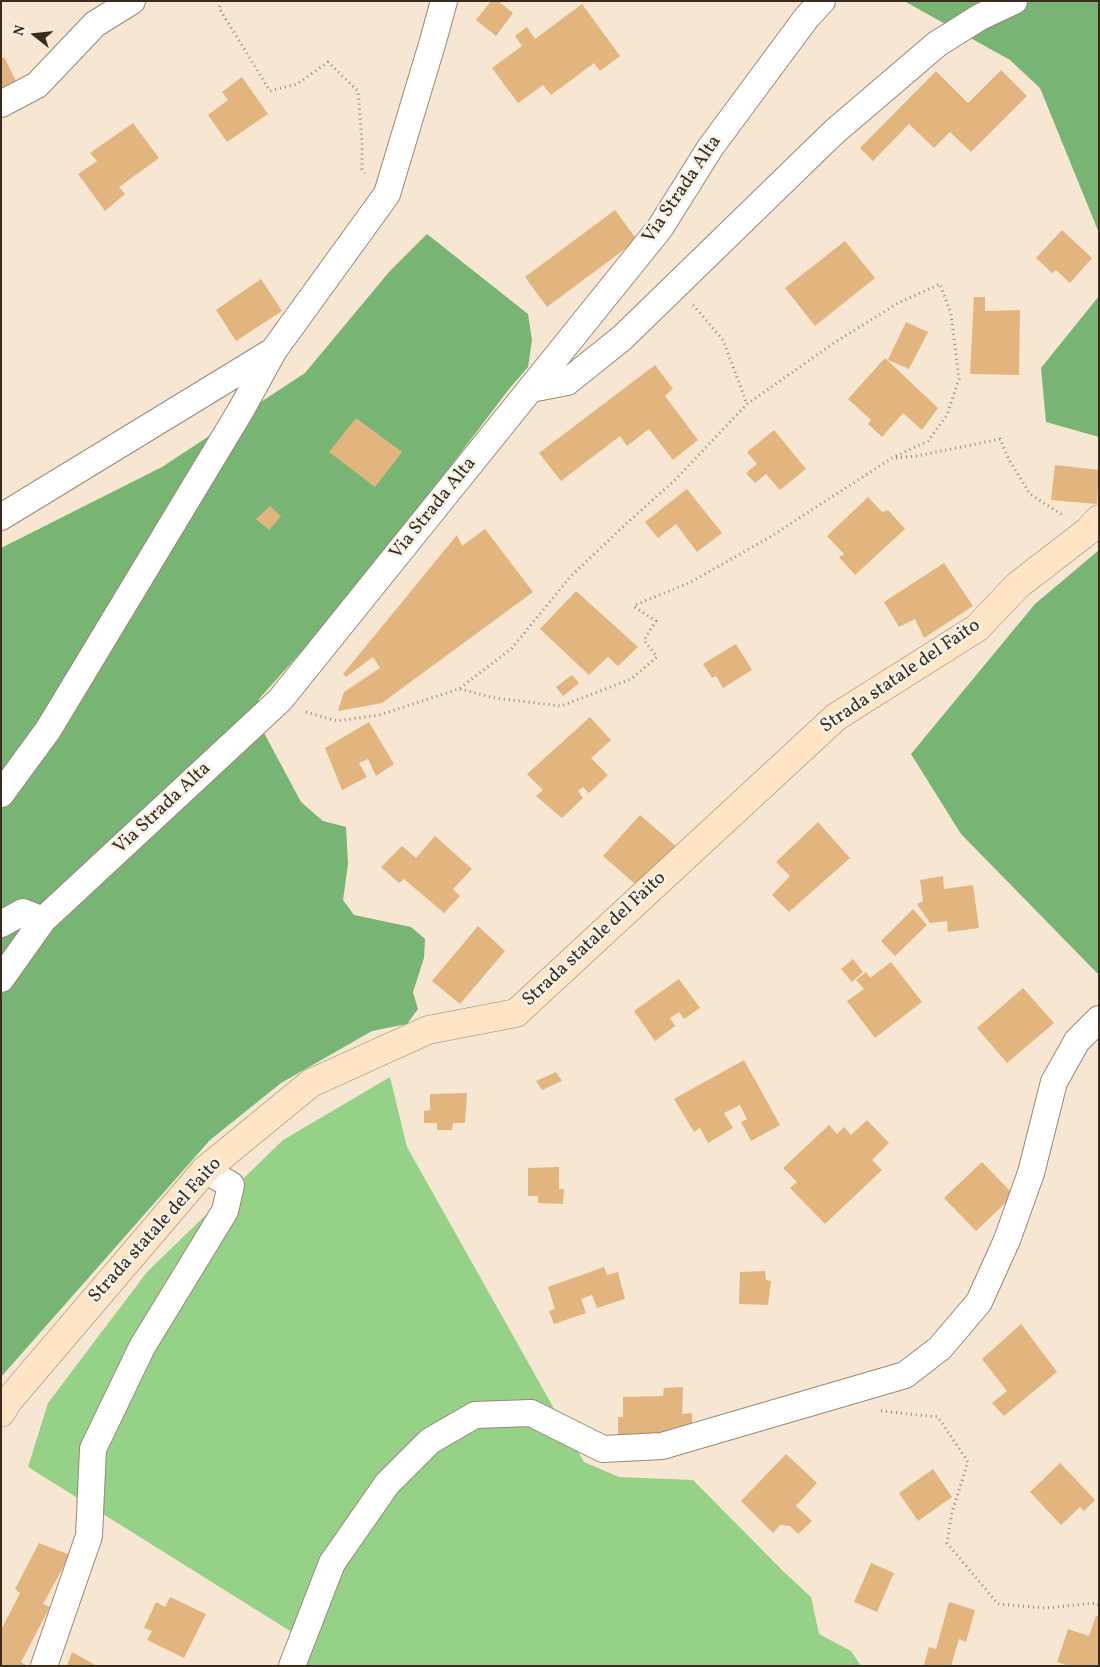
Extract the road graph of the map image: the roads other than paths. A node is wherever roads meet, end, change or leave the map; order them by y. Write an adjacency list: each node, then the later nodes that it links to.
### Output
1 (132, 1): 5 (street)
2 (444, 1): 6 (street)
3 (822, 1): 7 (street, Via Strada Alta)
4 (1014, 1): 7 (street)
5 (1, 104)
6 (274, 350): 8 (street); 10 (street)
7 (531, 389): 11 (street, Via Strada Alta)
8 (1, 517)
9 (1093, 525): 15 (street, Strada statale del Faito)
10 (1, 794)
11 (43, 920): 12 (street); 13 (street, Via Strada Alta)
12 (1, 924)
13 (1, 979)
14 (1099, 1019): 18 (street)
15 (205, 1170): 16 (street, Strada statale del Faito); 17 (street)
16 (1, 1414)
17 (44, 1666)
18 (292, 1666)

